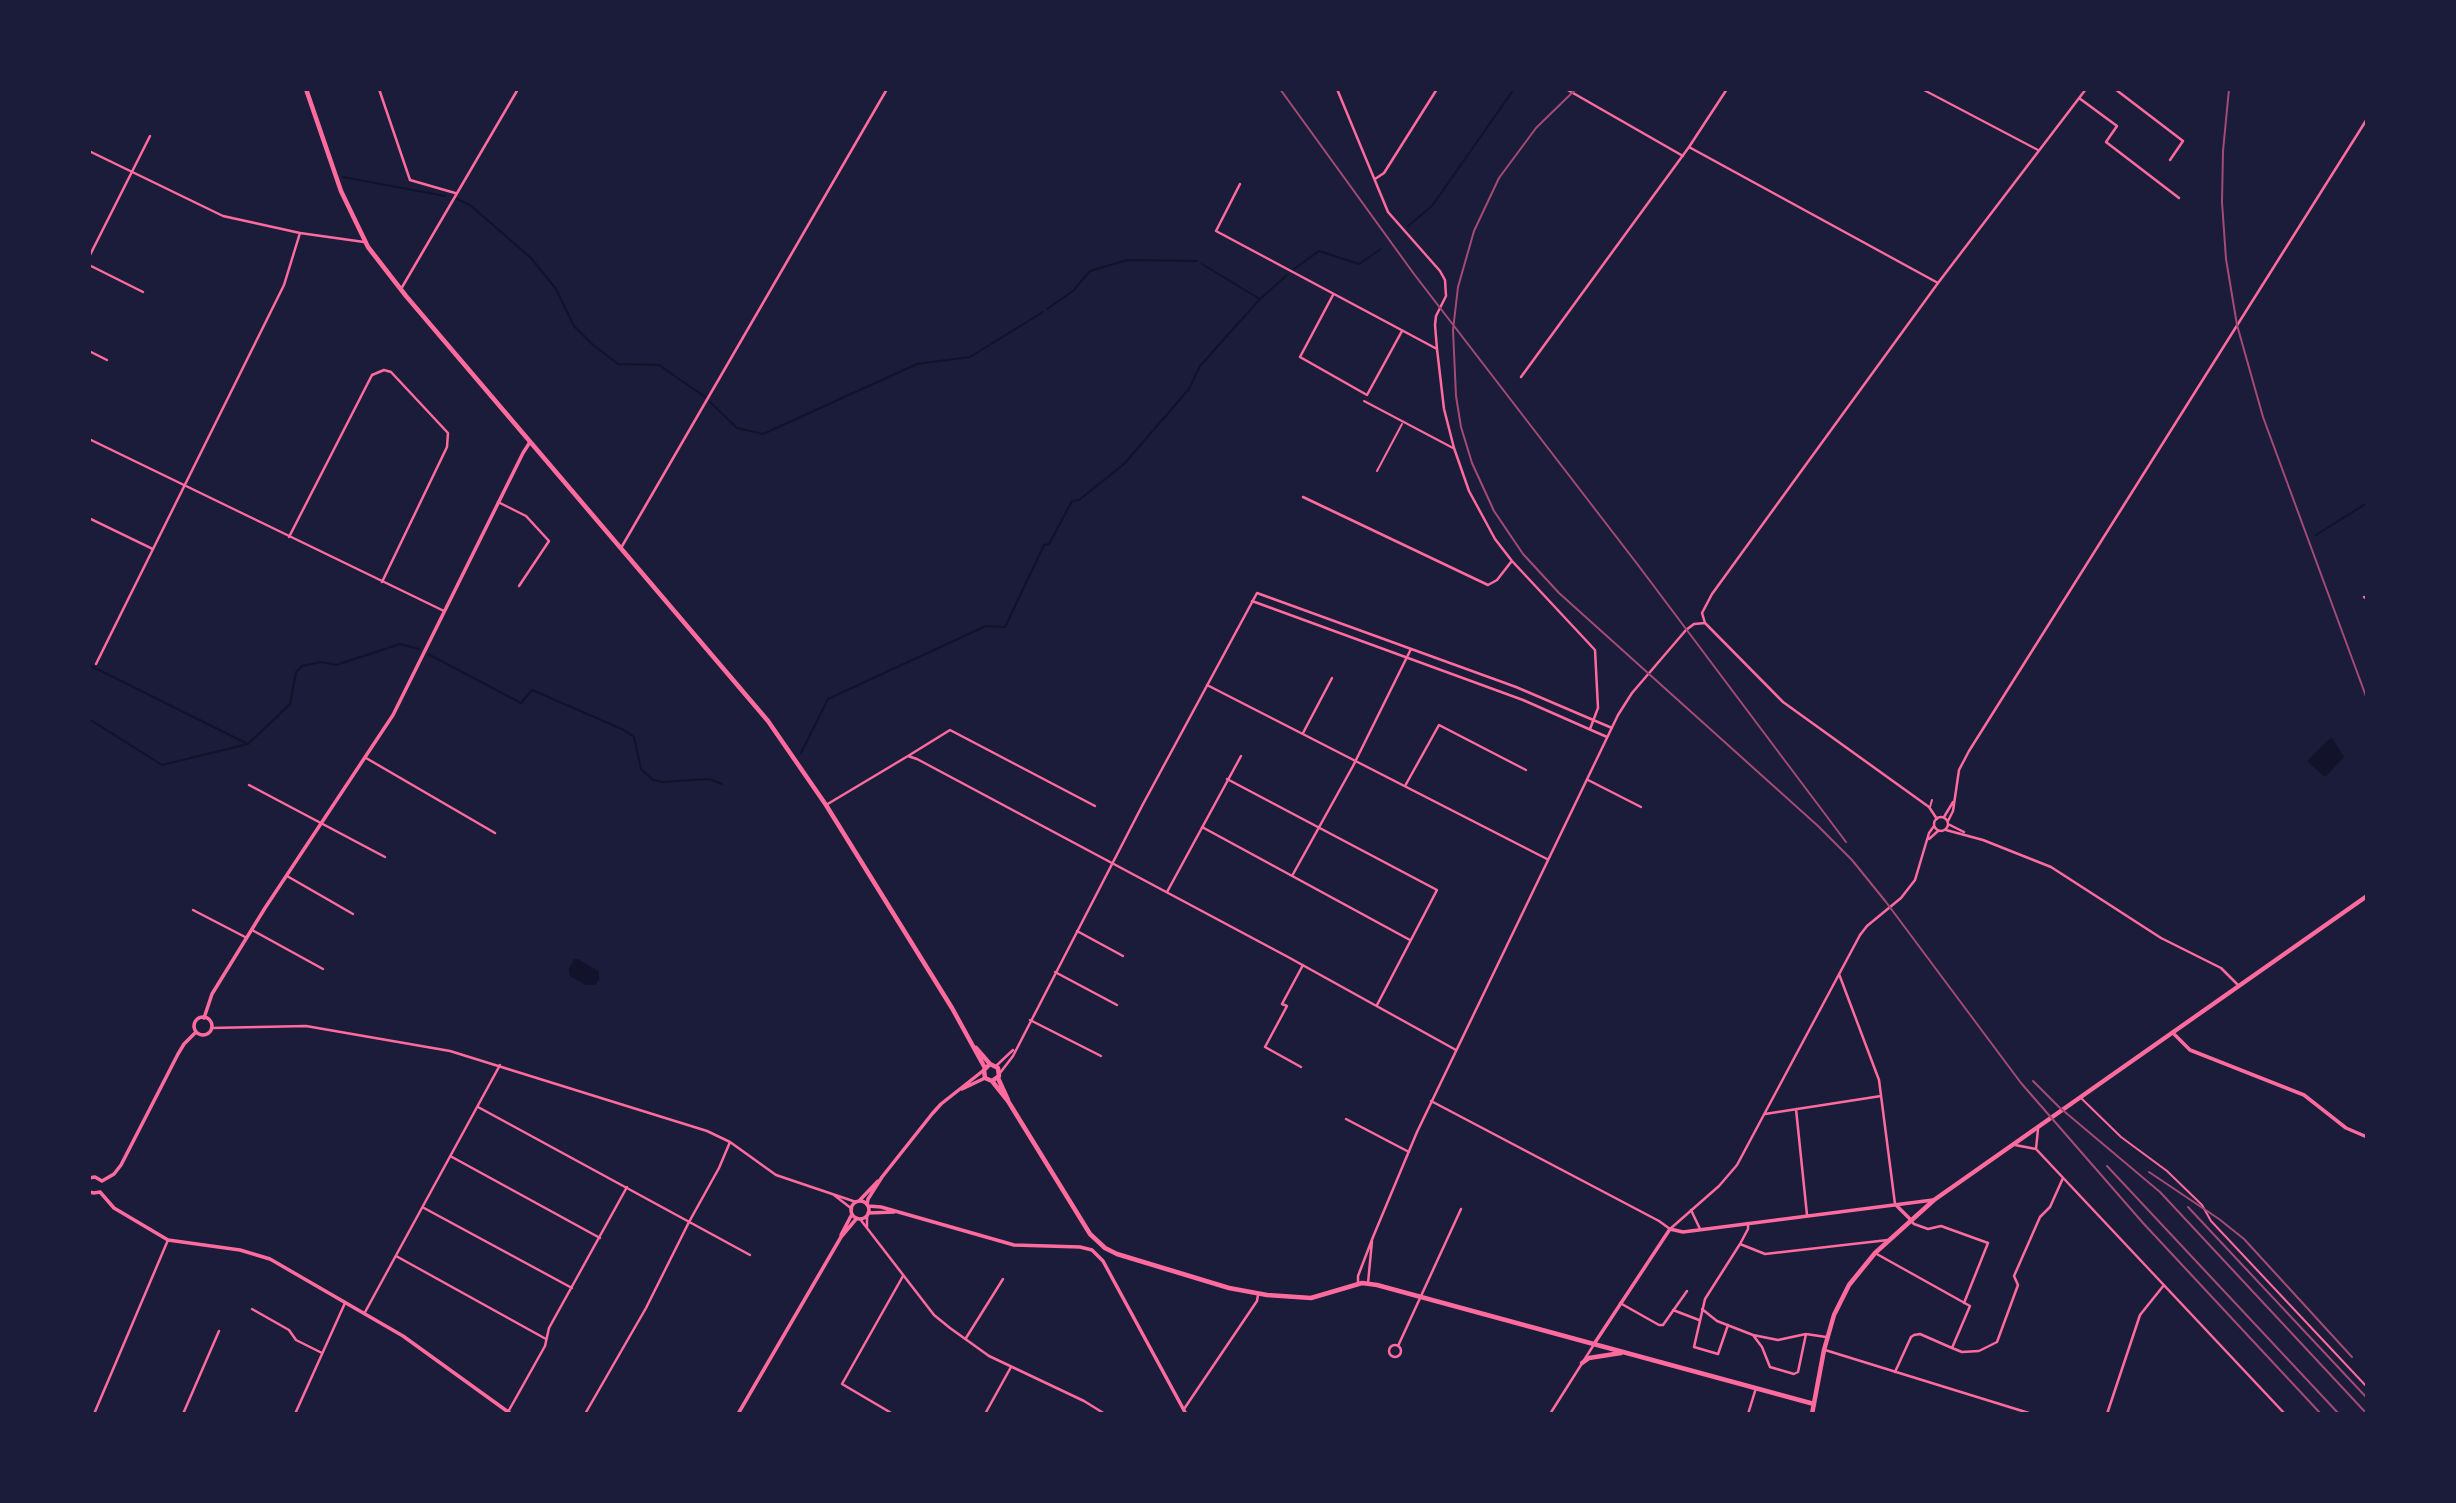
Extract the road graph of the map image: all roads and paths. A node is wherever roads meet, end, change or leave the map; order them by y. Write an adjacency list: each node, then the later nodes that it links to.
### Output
1 (306, 89): 26 (main road)
2 (379, 89): 23 (street)
3 (518, 89): 23 (street)
4 (887, 89): 49 (street)
5 (1337, 89): 21 (street)
6 (1437, 89): 21 (street)
7 (1566, 89): 18 (street)
8 (1727, 89): 15 (street)
9 (1923, 89): 17 (lane)
10 (2085, 89): 12 (street)
11 (2115, 89): 19 (street)
12 (2079, 98): 17 (street); 24 (street)
13 (2367, 119): 78 (street)
14 (150, 136): 20 (street)
15 (1689, 147): 18 (street); 29 (street)
16 (89, 151): 20 (street)
17 (2039, 151): 29 (street)
18 (1683, 156): 37 (street)
19 (2170, 160)
20 (132, 172): 25 (street); 27 (street)
21 (1375, 179): 34 (street)
22 (1240, 184): 32 (street)
23 (456, 194): 30 (street)
24 (2179, 198)
25 (300, 233): 26 (street); 44 (street)
26 (364, 242): 30 (main road)
27 (89, 257)
28 (89, 264): 31 (street)
29 (1938, 283): 56 (street)
30 (400, 290): 41 (main road)
31 (143, 292)
32 (1334, 294): 33 (street); 33 (street)
33 (1402, 331): 34 (street)
34 (1437, 349): 42 (street)
35 (89, 351): 36 (street)
36 (107, 359)
37 (1521, 377)
38 (1364, 401): 39 (lane)
39 (1403, 423): 42 (lane); 43 (lane)
40 (89, 439): 44 (street)
41 (530, 442): 46 (street); 49 (main road)
42 (1454, 448): 51 (street)
43 (1377, 471)
44 (185, 485): 48 (street); 50 (street)
45 (1303, 497): 51 (street)
46 (498, 502): 53 (street); 55 (street)
47 (89, 518): 50 (street)
48 (289, 537): 52 (street); 52 (street)
49 (621, 548): 80 (main road)
50 (153, 549): 59 (street)
51 (1511, 561): 64 (street)
52 (382, 582): 55 (street)
53 (519, 586)
54 (1252, 601): 57 (street); 58 (street); 61 (street)
55 (444, 611): 71 (street)
56 (1705, 623): 65 (street); 83 (street)
57 (1411, 649): 58 (street); 62 (street)
58 (1408, 658): 63 (street); 72 (street)
59 (96, 664)
60 (1332, 678): 67 (street)
61 (1208, 685): 67 (street); 98 (street)
62 (1523, 690): 63 (street); 64 (street)
63 (1520, 699): 66 (street)
64 (1594, 720): 65 (street); 66 (street)
65 (1612, 727): 68 (street)
66 (1590, 729): 68 (street)
67 (1303, 733): 72 (street)
68 (1607, 737): 75 (street)
69 (908, 756): 80 (street); 81 (street); 98 (street)
70 (1241, 756): 74 (street)
71 (366, 758): 86 (street); 93 (street)
72 (1354, 761): 77 (street); 90 (street)
73 (1526, 770): 77 (street)
74 (1227, 779): 89 (street); 90 (street)
75 (1587, 780): 82 (street); 97 (street)
76 (249, 785): 86 (street)
77 (1405, 786): 97 (street)
78 (1955, 799): 85 (street); 87 (street)
79 (1932, 800): 83 (lane)
80 (825, 805): 127 (main road)
81 (1095, 806)
82 (1641, 807)
83 (1929, 807): 84 (street)
84 (1937, 818): 85 (street); 88 (street)
85 (1944, 818): 87 (street)
86 (324, 822): 96 (street); 99 (street)
87 (1948, 823): 91 (street); 94 (street)
88 (1934, 826): 92 (street); 95 (street)
89 (1202, 827): 100 (street); 101 (street)
90 (1318, 827): 100 (street); 108 (street)
91 (1946, 830): 92 (street); 94 (street)
92 (1938, 831): 95 (street)
93 (495, 833)
94 (1966, 834): 114 (street)
95 (1927, 842): 113 (street)
96 (385, 857)
97 (1548, 860): 123 (street)
98 (1112, 863): 101 (street); 106 (street)
99 (287, 876): 104 (street); 105 (street)
100 (1292, 876): 108 (street)
101 (1167, 892): 110 (street)
102 (2367, 896): 114 (main road)
103 (193, 910): 107 (street)
104 (353, 914)
105 (252, 930): 107 (street); 111 (street)
106 (1077, 931): 109 (street); 112 (street)
107 (247, 938): 117 (street)
108 (1410, 940): 115 (street)
109 (1123, 956)
110 (1303, 965): 115 (street); 128 (street)
111 (323, 969)
112 (1055, 972): 116 (street); 118 (street)
113 (1839, 974): 132 (street); 137 (street)
114 (2239, 986): 121 (main road)
115 (1377, 1004): 123 (street)
116 (1117, 1005)
117 (204, 1018): 119 (street); 120 (street)
118 (1030, 1020): 122 (street); 124 (street)
119 (211, 1028): 120 (street); 125 (street)
120 (196, 1032): 149 (street)
121 (2173, 1033): 133 (main road); 140 (street)
122 (1016, 1048): 126 (street); 130 (street)
123 (1456, 1050): 134 (street)
124 (1101, 1056)
125 (500, 1065): 135 (street); 141 (street)
126 (996, 1066): 127 (main road); 130 (main road)
127 (986, 1067): 129 (main road); 131 (street)
128 (1301, 1067)
129 (985, 1078): 130 (main road); 131 (street)
130 (996, 1078): 188 (main road)
131 (960, 1089): 146 (street)
132 (1881, 1096): 136 (street); 156 (street)
133 (2080, 1098): 139 (main road); 214 (lane)
134 (1432, 1101): 144 (street); 170 (street)
135 (478, 1107): 145 (street); 150 (street)
136 (1797, 1109): 137 (street); 164 (street)
137 (1765, 1114): 160 (street)
138 (1346, 1119): 144 (street)
139 (2038, 1129): 142 (main road); 143 (street)
140 (2367, 1137)
141 (730, 1142): 153 (street); 167 (street)
142 (2014, 1145): 143 (street); 154 (main road)
143 (2036, 1149): 148 (street)
144 (1409, 1152): 173 (street)
145 (451, 1156): 158 (street); 174 (street)
146 (882, 1177): 155 (street); 157 (street)
147 (89, 1178): 149 (street)
148 (2063, 1178): 185 (street); 207 (street)
149 (102, 1181): 152 (street)
150 (627, 1188): 167 (street); 174 (street)
151 (89, 1192): 152 (street)
152 (100, 1192): 176 (street)
153 (832, 1193): 155 (street); 161 (street)
154 (1934, 1200): 156 (street); 166 (main road)
155 (858, 1202): 157 (street); 161 (street)
156 (1895, 1204): 164 (street); 166 (street)
157 (868, 1205): 162 (street); 163 (street)
158 (423, 1207): 180 (street); 186 (street)
159 (1461, 1209): 189 (street)
160 (1691, 1210): 170 (street); 171 (street)
161 (852, 1211): 165 (street); 172 (street)
162 (896, 1212): 163 (street); 217 (street)
163 (868, 1215): 165 (street); 169 (street)
164 (1807, 1215): 168 (street)
165 (858, 1218): 169 (street); 172 (street)
166 (1911, 1220): 175 (main road); 192 (street)
167 (689, 1222): 179 (street); 222 (street)
168 (1748, 1223): 171 (street); 177 (street)
169 (868, 1227): 181 (street)
170 (1670, 1228): 171 (street); 191 (street)
171 (1700, 1230)
172 (841, 1237): 223 (street)
173 (1373, 1237): 183 (street); 184 (street)
174 (600, 1238): 186 (street)
175 (1890, 1239): 177 (street); 178 (main road)
176 (168, 1240): 190 (street); 219 (street)
177 (1740, 1244): 194 (street)
178 (1875, 1253): 192 (street); 202 (main road)
179 (750, 1255)
180 (396, 1256): 196 (street); 203 (street)
181 (903, 1275): 204 (street); 224 (street)
182 (1003, 1279): 204 (street)
183 (1368, 1283): 184 (main road); 189 (main road)
184 (1358, 1284): 188 (main road)
185 (2164, 1285): 231 (street); 232 (street)
186 (572, 1289): 203 (street)
187 (1687, 1291): 195 (street)
188 (1258, 1294): 217 (street)
189 (1420, 1297): 205 (main road); 206 (street)
190 (345, 1303): 196 (street); 209 (street)
191 (1620, 1303): 195 (street); 205 (street)
192 (1964, 1303): 207 (street)
193 (252, 1309): 209 (street)
194 (1702, 1309): 197 (street); 198 (street)
195 (1673, 1310): 197 (street)
196 (364, 1314): 218 (street)
197 (1699, 1320): 198 (street)
198 (1728, 1325): 201 (street)
199 (219, 1331): 220 (street)
200 (1805, 1334): 201 (street); 201 (street); 202 (street)
201 (1753, 1335)
202 (1826, 1337): 208 (main road)
203 (546, 1339): 218 (street)
204 (966, 1339): 212 (street)
205 (1594, 1344): 210 (main road); 211 (street)
206 (1398, 1346)
207 (1952, 1348): 213 (street)
208 (1824, 1350): 213 (street); 216 (main road)
209 (322, 1353): 221 (street)
210 (1625, 1353): 211 (main road); 215 (main road)
211 (1582, 1363): 227 (street)
212 (1011, 1367): 225 (street); 226 (street)
213 (1895, 1372): 230 (street)
214 (2367, 1387)
215 (1756, 1388): 216 (main road); 228 (street)
216 (1814, 1404): 229 (main road)
217 (1185, 1412)
218 (510, 1413)
219 (94, 1414)
220 (183, 1414)
221 (295, 1414)
222 (585, 1414)
223 (738, 1414)
224 (893, 1414)
225 (985, 1414)
226 (1105, 1414)
227 (1550, 1414)
228 (1748, 1414)
229 (1812, 1414)
230 (2032, 1414)
231 (2107, 1414)
232 (2285, 1414)

